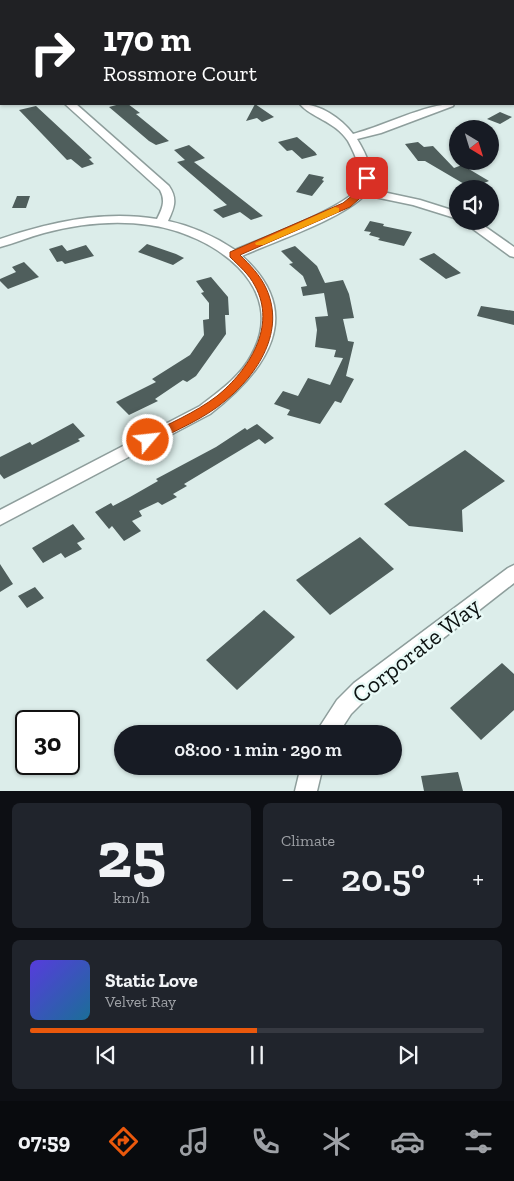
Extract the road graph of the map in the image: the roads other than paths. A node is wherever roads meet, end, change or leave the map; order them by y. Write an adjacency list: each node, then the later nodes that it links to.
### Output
1 (71, 105): 7 (street)
2 (307, 105): 4 (street)
3 (447, 105): 4 (street)
4 (352, 137): 5 (street)
5 (363, 191): 6 (street); 11 (street)
6 (449, 213)
7 (161, 223): 9 (street); 11 (street)
8 (483, 230): 10 (street)
9 (1, 242)
10 (514, 253)
11 (234, 254): 12 (street)
12 (0, 518)
13 (514, 573): 14 (street, Corporate Way)
14 (331, 725)
15 (310, 775): 16 (street)
16 (306, 791)

